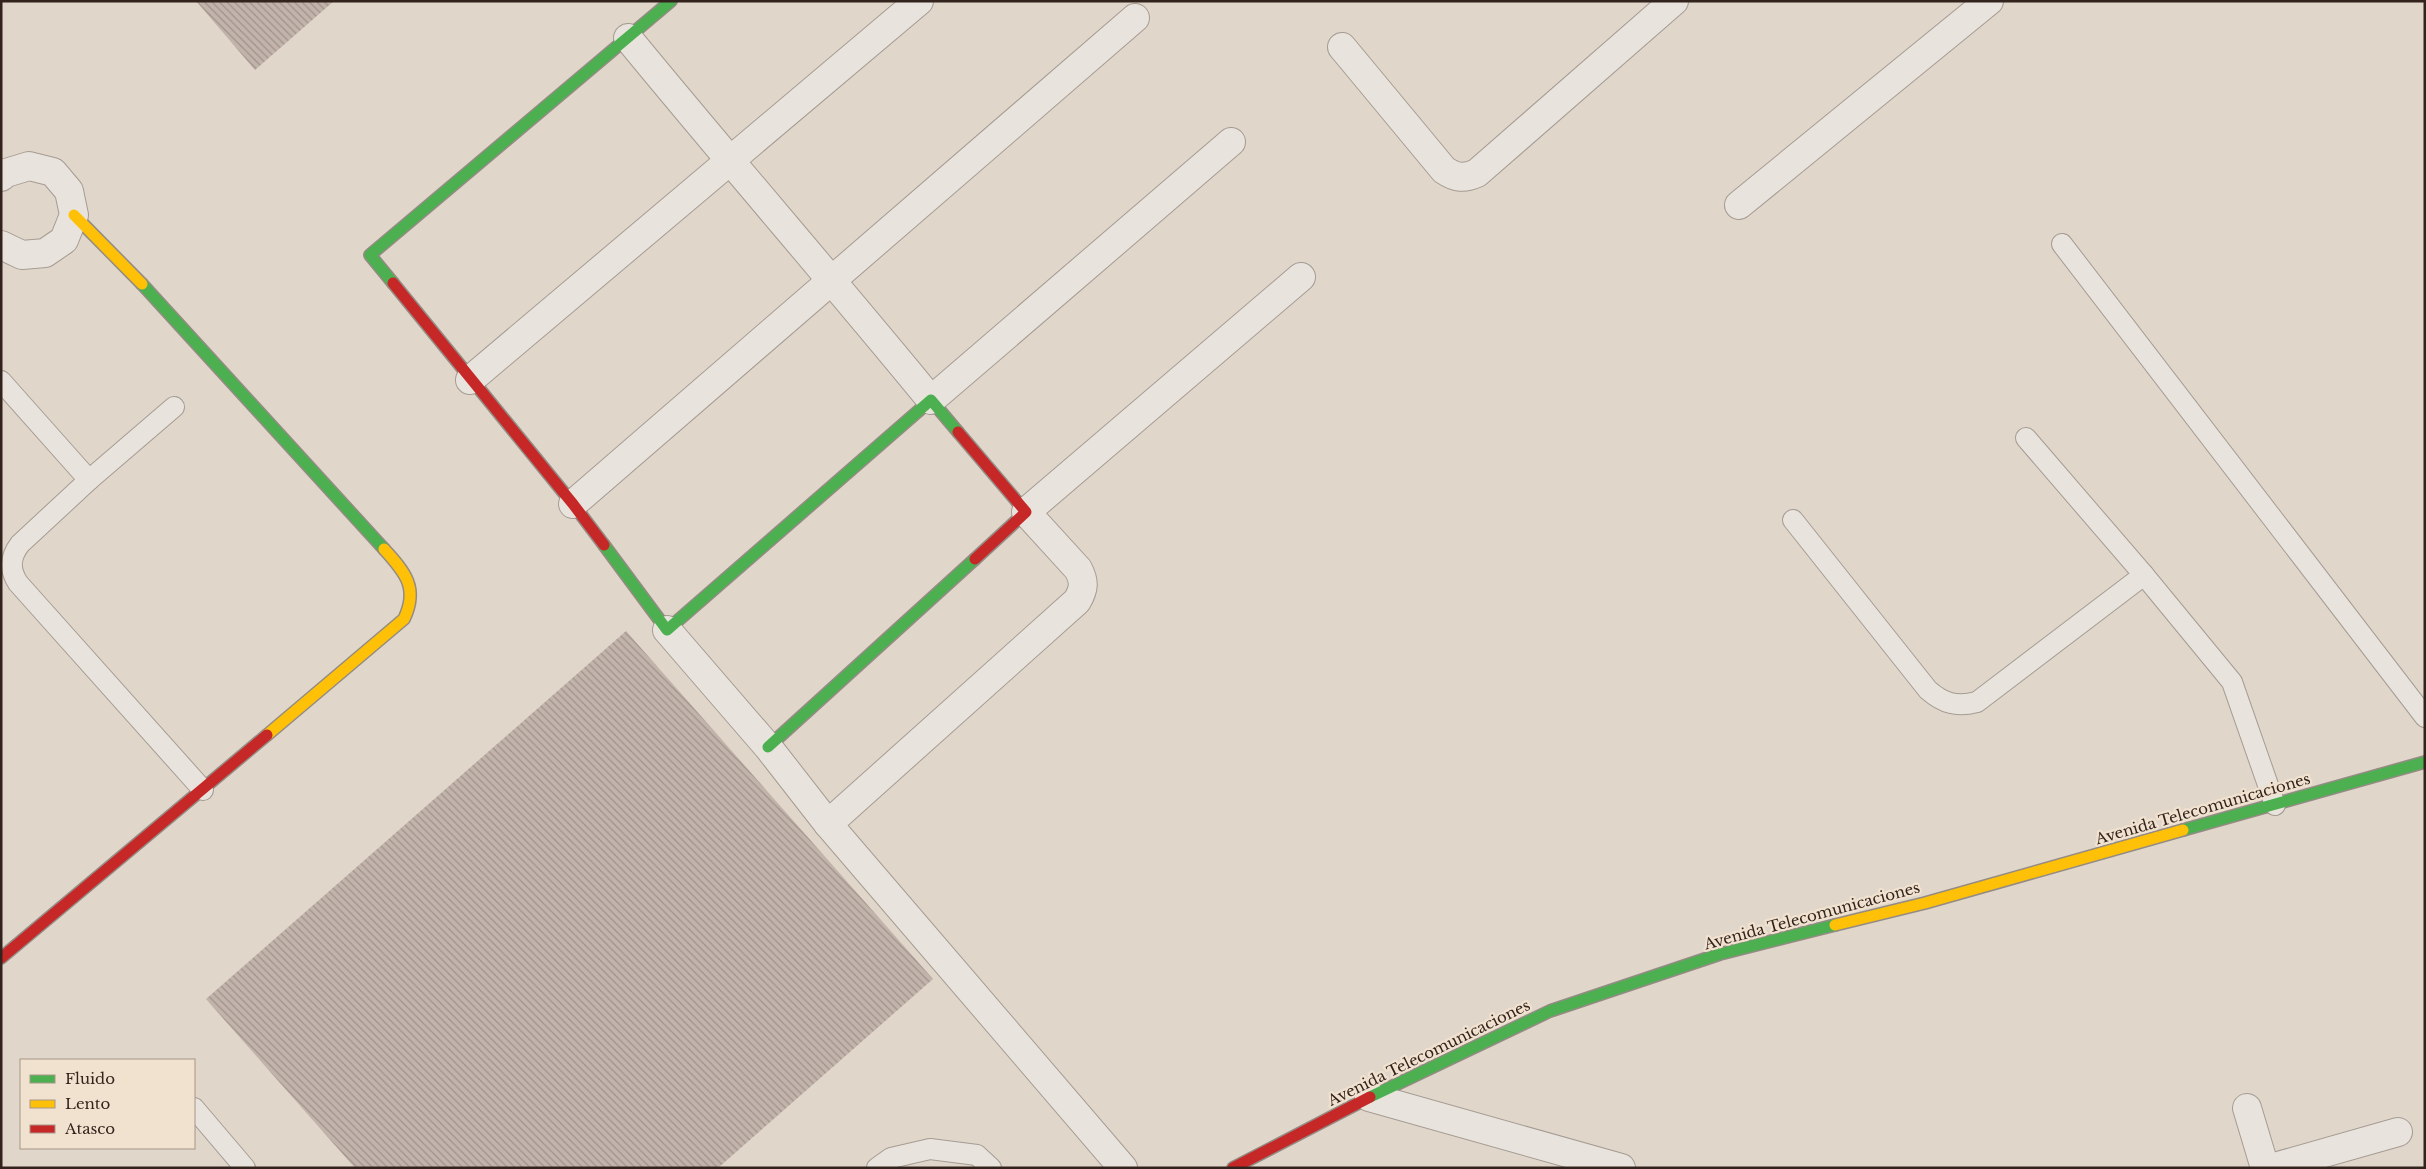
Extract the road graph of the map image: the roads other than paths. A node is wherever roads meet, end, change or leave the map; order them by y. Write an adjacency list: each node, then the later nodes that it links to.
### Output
1 (671, 1): 6 (street)
2 (919, 1): 9 (street)
3 (1674, 1): 7 (street)
4 (1989, 1): 11 (street)
5 (1135, 18): 18 (street)
6 (628, 38): 9 (street); 19 (street)
7 (1342, 47)
8 (1231, 142): 21 (street)
9 (730, 162): 18 (street); 19 (street)
10 (3, 173): 12 (street)
11 (1738, 205)
12 (74, 215): 13 (street); 16 (street)
13 (64, 240): 15 (street); 16 (street)
14 (2062, 244): 30 (lane)
15 (1, 245)
16 (113, 253): 33 (street)
17 (1301, 277): 26 (street)
18 (833, 281): 21 (street); 25 (street)
19 (470, 380): 25 (street)
20 (1, 381): 24 (lane)
21 (931, 400): 26 (street); 29 (street)
22 (174, 406): 24 (lane)
23 (2026, 438): 28 (lane)
24 (89, 480): 33 (lane)
25 (573, 504): 29 (street)
26 (1026, 512): 31 (street); 35 (street)
27 (1793, 520): 28 (lane)
28 (2144, 575): 34 (lane)
29 (667, 630): 31 (street)
30 (2425, 717)
31 (768, 747): 35 (street)
32 (2425, 762): 34 (street, Avenida Telecomunicaciones)
33 (204, 790): 36 (street)
34 (2275, 805): 37 (street, Avenida Telecomunicaciones)
35 (828, 824): 44 (street)
36 (1, 958)
37 (1369, 1097): 45 (street, Avenida Telecomunicaciones); 46 (street)
38 (2247, 1108): 47 (street)
39 (195, 1109): 41 (lane)
40 (2398, 1132): 48 (street)
41 (245, 1168)
42 (877, 1168): 43 (lane)
43 (992, 1168)
44 (1123, 1168)
45 (1233, 1168)
46 (1620, 1168)
47 (2265, 1168)
48 (2271, 1168)

